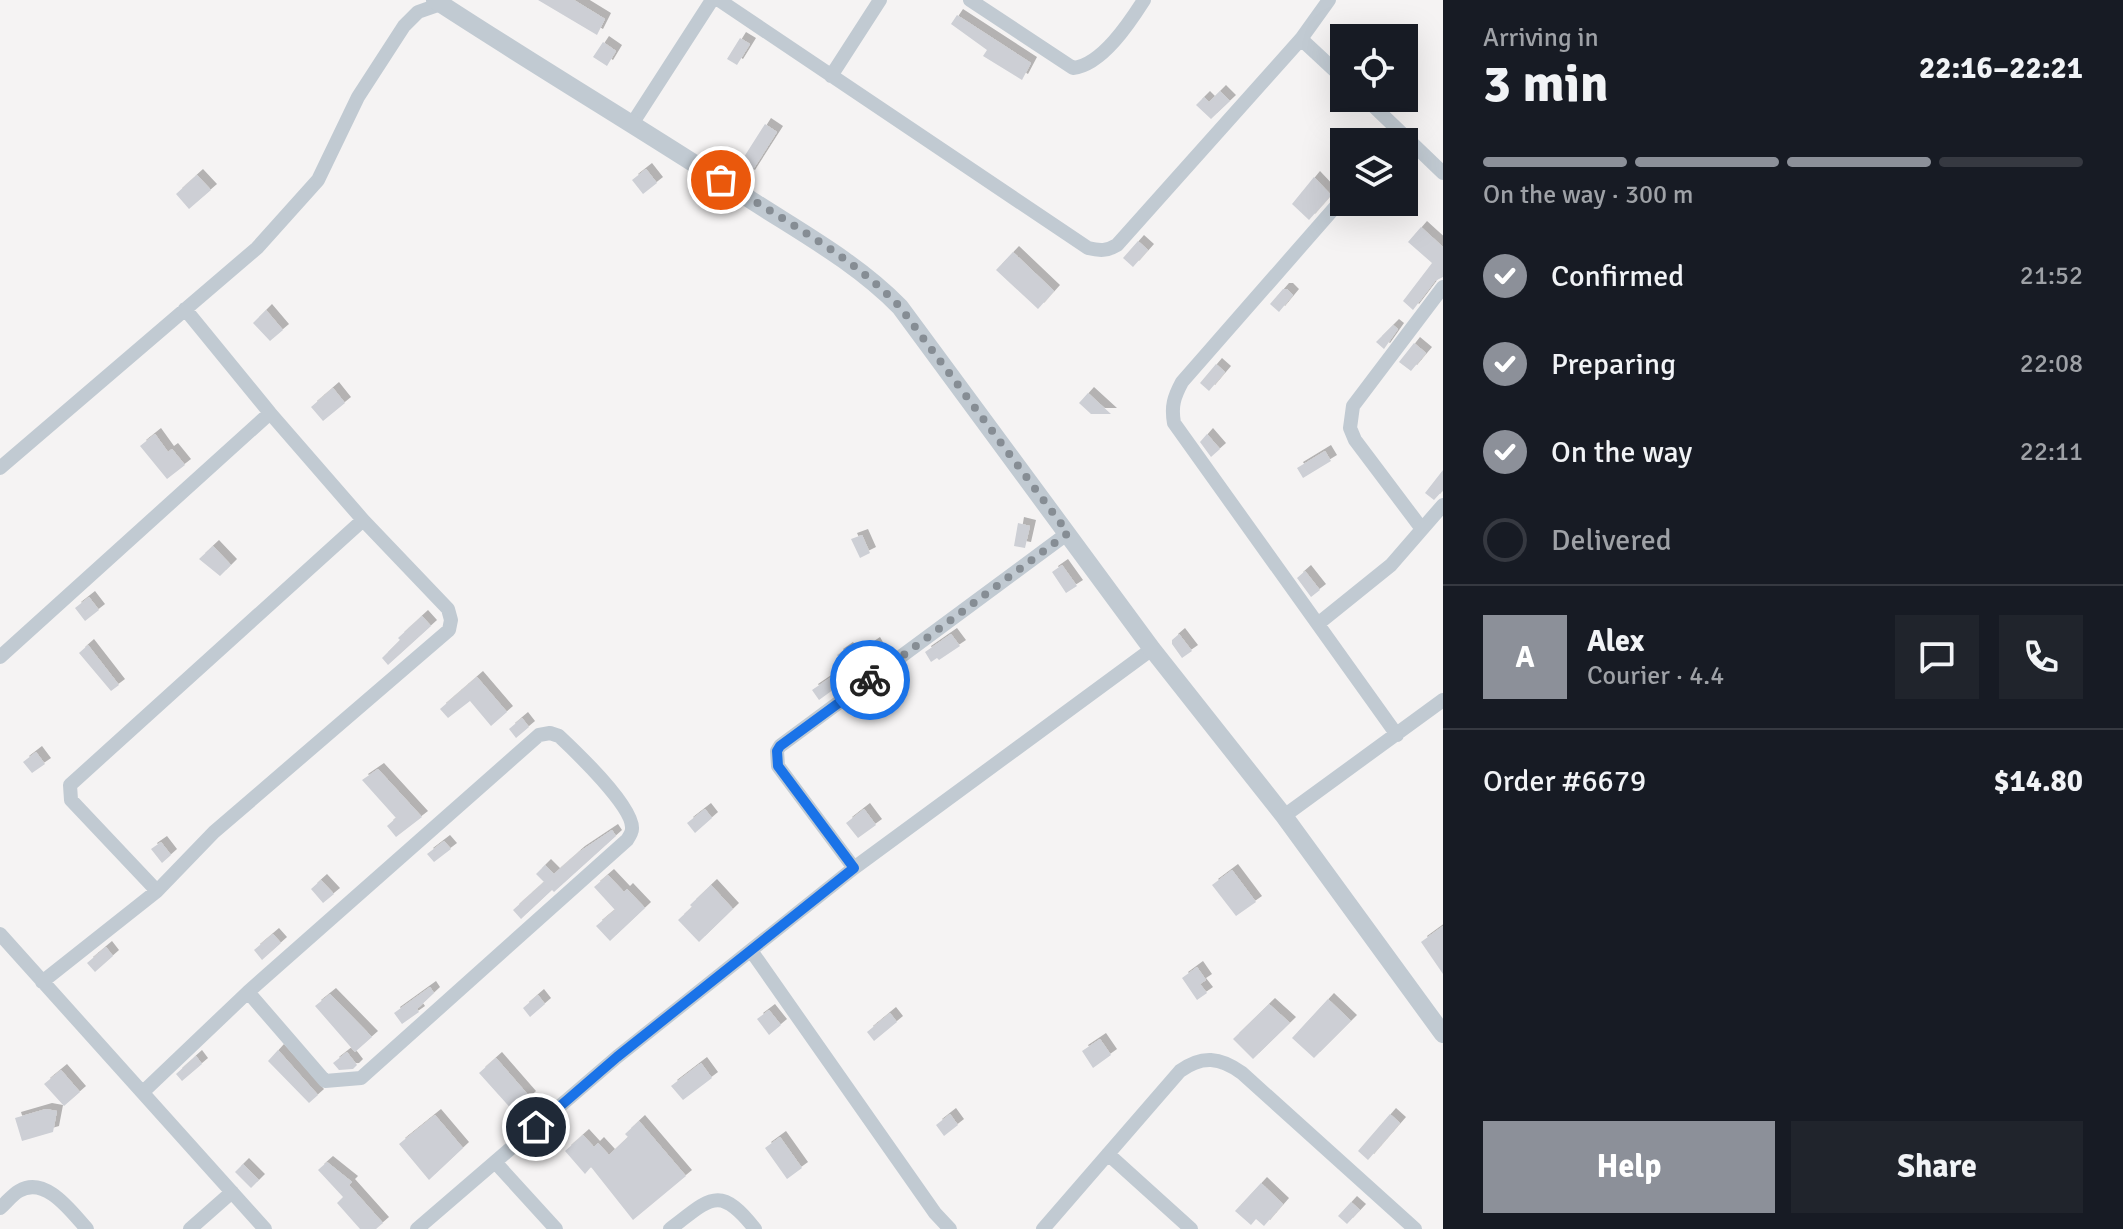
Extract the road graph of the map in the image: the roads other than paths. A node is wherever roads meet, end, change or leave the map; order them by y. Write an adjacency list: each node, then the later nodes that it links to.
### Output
1 (712, 0): 12 (street)
2 (719, 0): 10 (street)
3 (880, 0): 10 (street)
4 (970, 0): 5 (street)
5 (1144, 0)
6 (1329, 0): 8 (street)
7 (438, 2): 12 (street); 18 (street)
8 (1301, 39): 9 (street); 10 (street)
9 (1330, 66)
10 (831, 76)
11 (1376, 112): 13 (street)
12 (632, 124): 24 (street)
13 (1390, 128)
14 (1418, 153): 15 (street)
15 (1443, 173)
16 (1330, 213): 25 (street)
17 (1443, 287): 23 (street)
18 (185, 309): 19 (street); 20 (street)
19 (270, 413): 22 (street); 27 (street)
20 (0, 468)
21 (1443, 505): 23 (street)
22 (363, 520): 32 (street); 32 (street)
23 (1422, 529): 25 (street)
24 (1068, 533): 26 (street); 31 (street)
25 (1319, 623): 29 (street)
26 (1152, 649): 30 (street); 31 (street)
27 (0, 657)
28 (1443, 700): 29 (street)
29 (1397, 735): 30 (street)
30 (1284, 816): 37 (street)
31 (854, 868): 34 (street)
32 (157, 891): 35 (street)
33 (0, 934): 35 (street)
34 (752, 952): 40 (street); 50 (street)
35 (42, 982): 38 (street)
36 (248, 992): 36 (street); 38 (street)
37 (1443, 1034)
38 (143, 1092): 41 (street)
39 (1108, 1154): 51 (street); 52 (street); 53 (street)
40 (495, 1162): 46 (street); 47 (street)
41 (232, 1192): 44 (street); 45 (street)
42 (0, 1208): 43 (street)
43 (87, 1229)
44 (190, 1229)
45 (265, 1229)
46 (417, 1229)
47 (556, 1229)
48 (670, 1229): 49 (street)
49 (755, 1229)
50 (950, 1229)
51 (1043, 1229)
52 (1191, 1229)
53 (1415, 1229)

